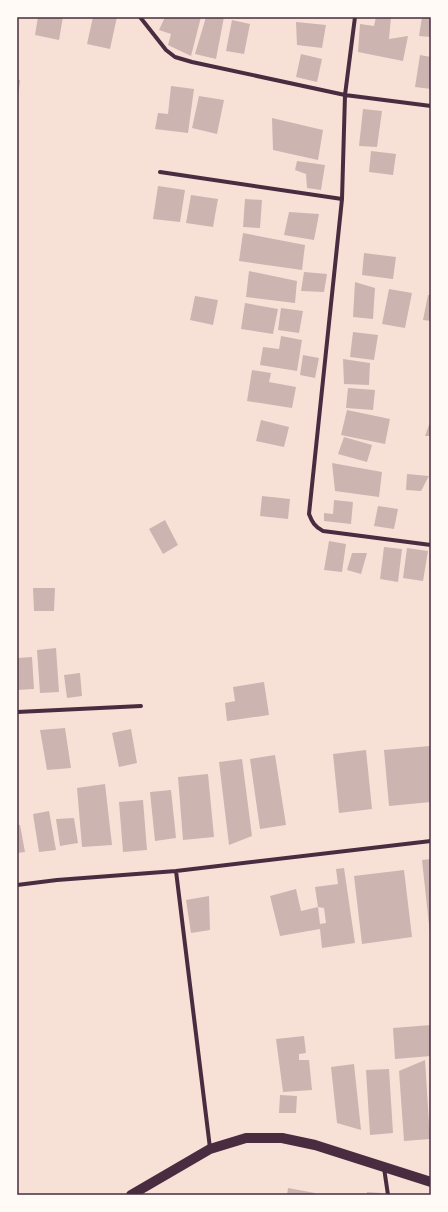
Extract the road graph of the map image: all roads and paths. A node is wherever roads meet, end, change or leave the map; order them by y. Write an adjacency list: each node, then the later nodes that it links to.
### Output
1 (140, 17): 3 (street)
2 (355, 17): 3 (street)
3 (345, 95): 4 (street); 6 (street)
4 (431, 106)
5 (160, 172): 6 (street)
6 (342, 199): 7 (street)
7 (431, 545)
8 (141, 706): 9 (street)
9 (17, 712)
10 (431, 841): 11 (street)
11 (176, 872): 12 (street); 13 (street)
12 (17, 885)
13 (210, 1149): 14 (main road); 16 (main road)
14 (384, 1167): 15 (main road); 17 (street)
15 (431, 1182)
16 (131, 1195)
17 (388, 1195)

